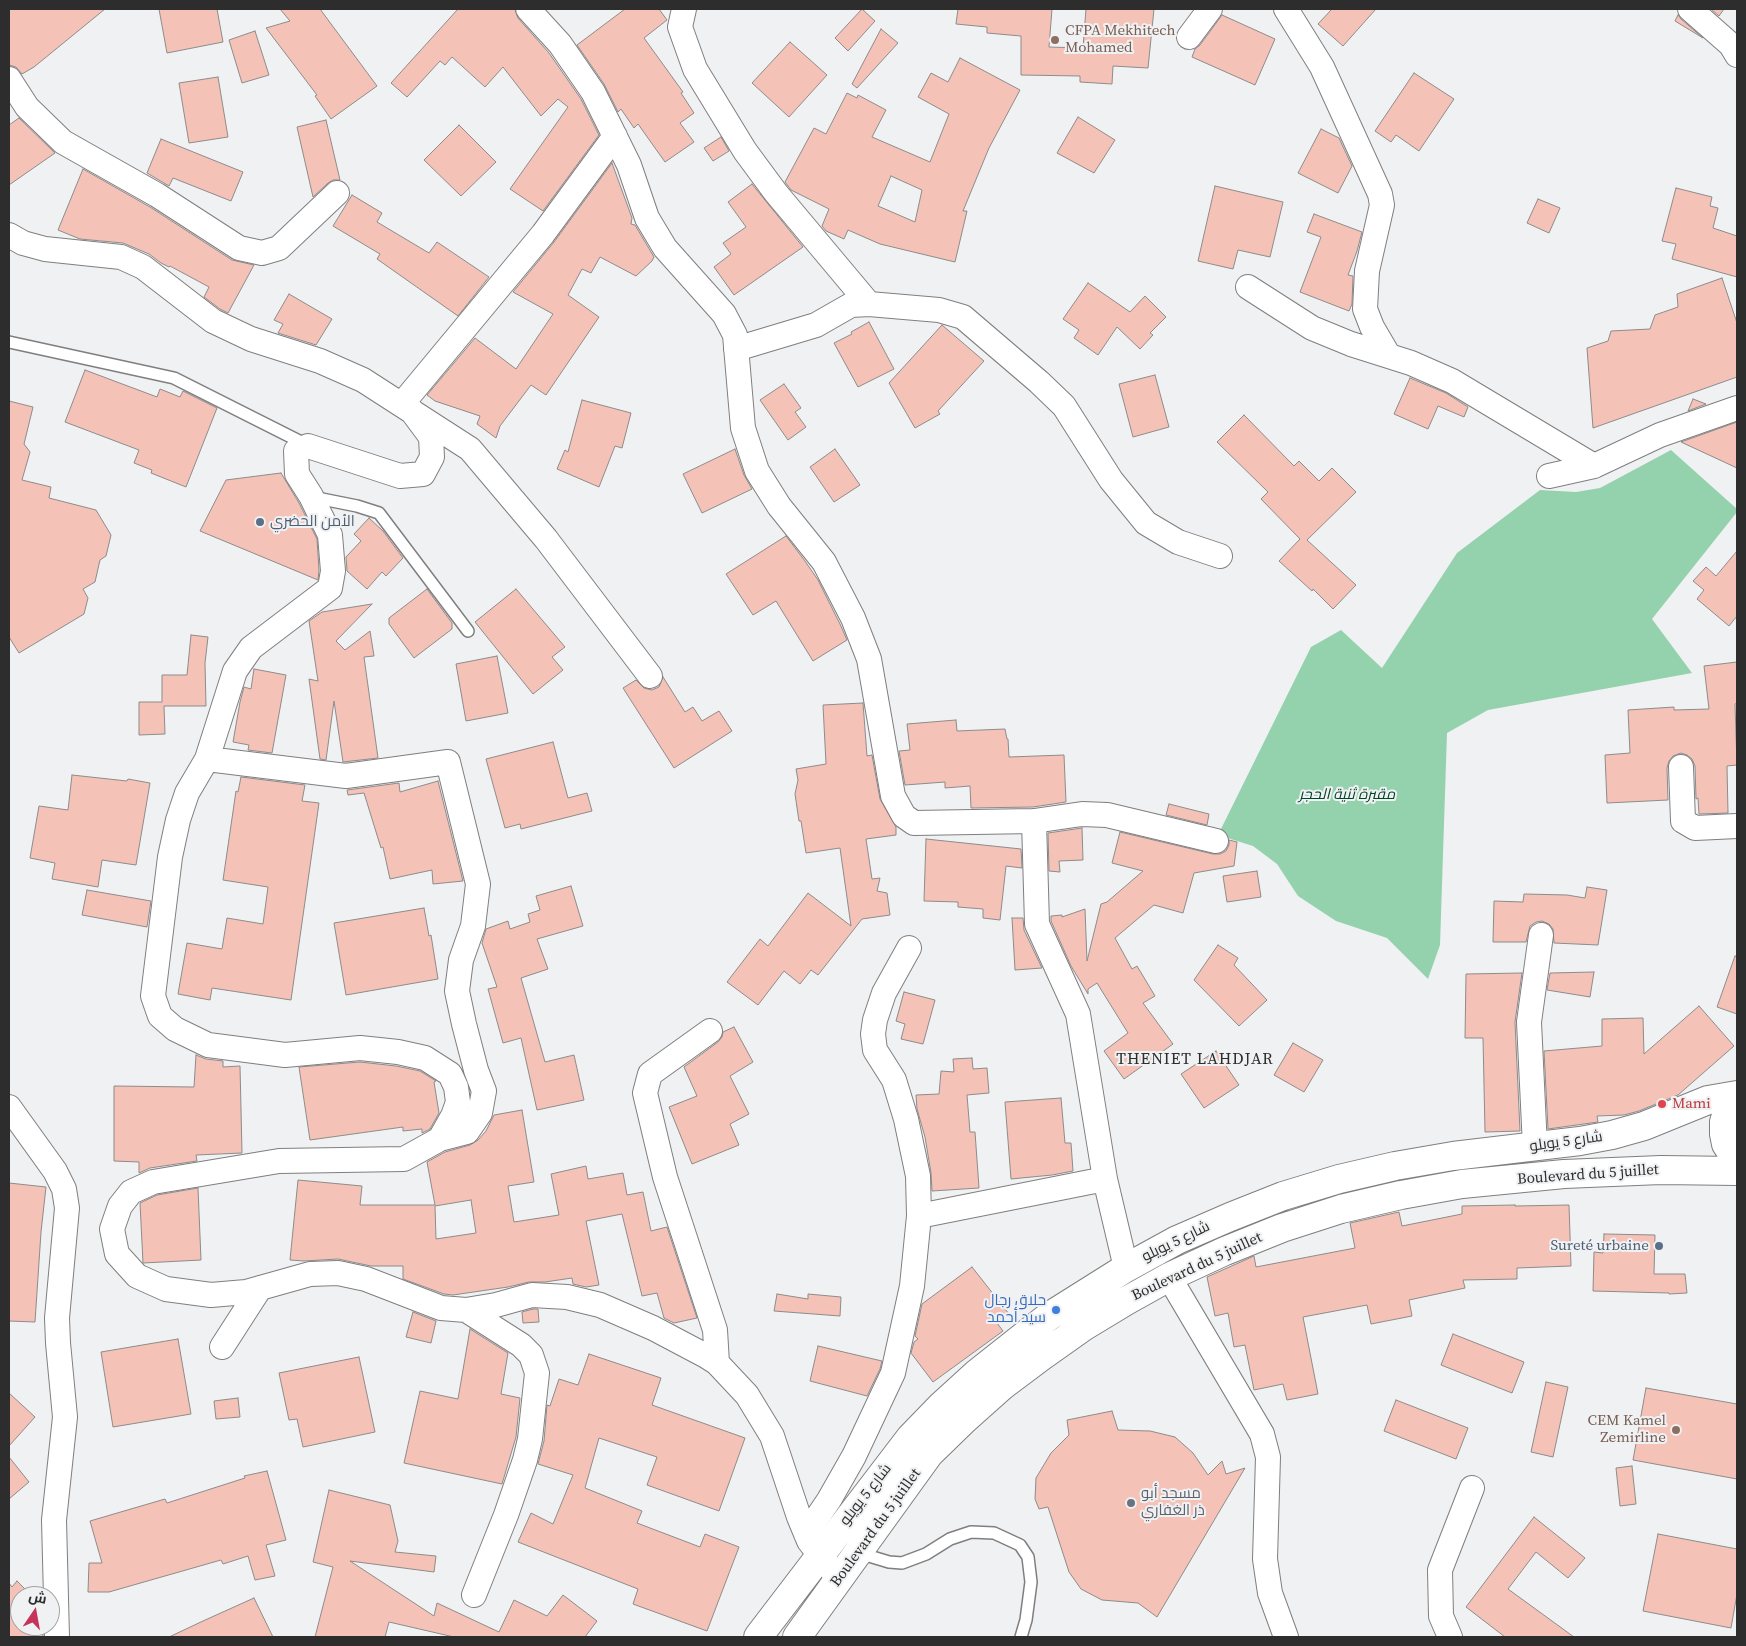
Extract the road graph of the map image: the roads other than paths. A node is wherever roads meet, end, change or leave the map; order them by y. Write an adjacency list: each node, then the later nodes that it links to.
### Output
1 (528, 9): 9 (street)
2 (684, 9): 13 (street)
3 (1210, 9): 6 (street)
4 (1286, 9): 16 (street)
5 (1690, 9): 7 (street)
6 (1189, 37)
7 (1737, 54)
8 (9, 79): 10 (street)
9 (615, 136): 15 (street); 17 (street)
10 (337, 193)
11 (9, 235): 17 (street)
12 (1248, 287): 16 (street)
13 (869, 304): 15 (street); 23 (street)
14 (9, 342): 19 (lane)
15 (736, 349): 28 (street)
16 (1389, 356): 20 (street)
17 (406, 407): 19 (street); 25 (street)
18 (1737, 408): 20 (street)
19 (308, 446): 22 (street)
20 (1594, 466): 21 (street)
21 (1549, 476)
22 (311, 496): 24 (lane); 26 (street)
23 (1220, 556)
24 (468, 631)
25 (650, 676)
26 (207, 759): 36 (street); 36 (street)
27 (1681, 767): 29 (street)
28 (1034, 821): 30 (street); 40 (street)
29 (1737, 826)
30 (1216, 840)
31 (1541, 935): 37 (street)
32 (909, 948): 41 (street)
33 (710, 1031): 47 (street)
34 (1737, 1096): 37 (main road, شارع 5 يويلو); 38 (main road)
35 (9, 1107): 53 (street)
36 (440, 1139): 44 (street)
37 (1535, 1146): 42 (main road, شارع 5 يويلو)
38 (1737, 1161)
39 (1737, 1172): 43 (main road, Boulevard du 5 juillet)
40 (1104, 1179): 41 (street); 42 (street)
41 (918, 1216): 49 (street)
42 (1126, 1268): 49 (main road, شارع 5 يويلو)
43 (1169, 1277): 50 (main road, Boulevard du 5 juillet); 57 (street)
44 (260, 1288): 45 (street); 46 (street)
45 (466, 1310): 47 (street); 52 (street)
46 (222, 1347)
47 (717, 1363): 49 (street)
48 (1472, 1488): 58 (street)
49 (813, 1544): 51 (street); 54 (main road, شارع 5 يويلو)
50 (858, 1553): 51 (main road, Boulevard du 5 juillet); 56 (lane)
51 (839, 1579): 55 (main road, Boulevard du 5 juillet)
52 (474, 1595)
53 (57, 1637)
54 (758, 1637)
55 (797, 1637)
56 (1020, 1637)
57 (1286, 1637)
58 (1450, 1637)

